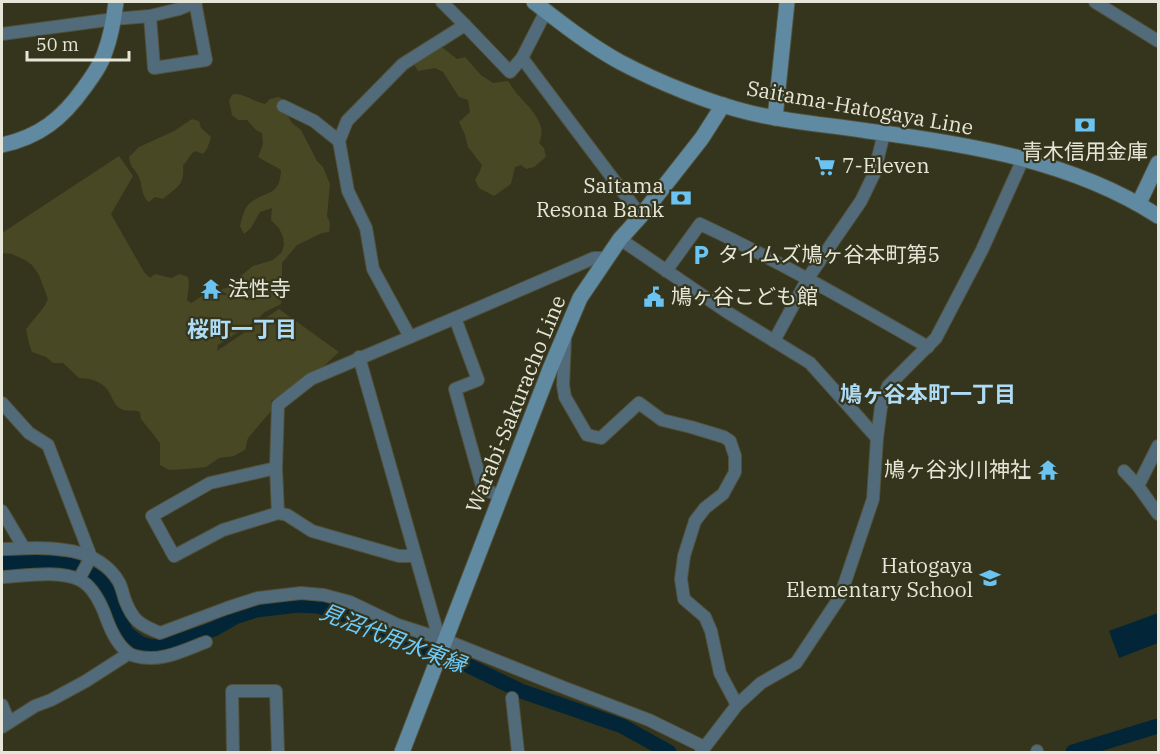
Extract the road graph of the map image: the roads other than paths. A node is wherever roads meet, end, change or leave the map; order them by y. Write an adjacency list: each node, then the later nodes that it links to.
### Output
1 (116, 2): 8 (main road)
2 (196, 2): 7 (street); 7 (street)
3 (442, 2): 9 (street)
4 (788, 2): 15 (main road)
5 (1095, 2): 11 (street)
6 (540, 6): 12 (street); 13 (main road, Saitama-Hatogaya Line)
7 (150, 16): 8 (street)
8 (114, 19): 10 (street); 18 (main road)
9 (465, 24): 12 (street); 17 (street)
10 (2, 34)
11 (1158, 41)
12 (522, 58): 22 (street)
13 (723, 105): 15 (main road, Saitama-Hatogaya Line); 22 (main road, Warabi-Sakuracho Line)
14 (283, 106): 17 (street)
15 (775, 118): 16 (main road, Saitama-Hatogaya Line)
16 (884, 133): 19 (main road, Saitama-Hatogaya Line); 27 (street)
17 (339, 141): 30 (street)
18 (2, 145)
19 (1023, 159): 21 (main road, Saitama-Hatogaya Line); 32 (street)
20 (1158, 163): 21 (main road)
21 (1139, 203): 23 (main road, Saitama-Hatogaya Line)
22 (641, 216): 24 (main road, Warabi-Sakuracho Line)
23 (1158, 216)
24 (620, 239): 25 (main road, Warabi-Sakuracho Line); 26 (street)
25 (606, 258): 28 (street); 29 (main road, Warabi-Sakuracho Line)
26 (666, 271): 27 (street); 31 (street)
27 (808, 278): 31 (street); 32 (street)
28 (455, 318): 30 (street); 40 (street)
29 (565, 331): 40 (main road, Warabi-Sakuracho Line); 55 (street)
30 (410, 337): 33 (street)
31 (774, 341): 35 (street)
32 (928, 347): 35 (street)
33 (359, 357): 37 (street); 46 (street)
34 (2, 403): 47 (street)
35 (877, 438): 55 (street)
36 (1158, 446): 39 (street)
37 (276, 468): 42 (street); 42 (street)
38 (1124, 471): 39 (street)
39 (1138, 486): 43 (street)
40 (501, 496): 51 (main road, Warabi-Sakuracho Line)
41 (2, 511): 44 (street)
42 (278, 513): 46 (street)
43 (1158, 514)
44 (24, 548): 45 (street); 47 (street)
45 (2, 549)
46 (415, 556): 51 (street)
47 (91, 557): 49 (street); 51 (street)
48 (2, 577): 49 (street)
49 (79, 579): 52 (street)
50 (206, 642): 52 (street)
51 (442, 642): 57 (street); 60 (main road, Warabi-Sakuracho Line)
52 (128, 654): 56 (street)
53 (512, 698): 61 (street)
54 (2, 705): 56 (street)
55 (737, 705): 57 (street)
56 (5, 725)
57 (703, 750)
58 (233, 753): 59 (street)
59 (278, 753)
60 (402, 753)
61 (518, 753)

